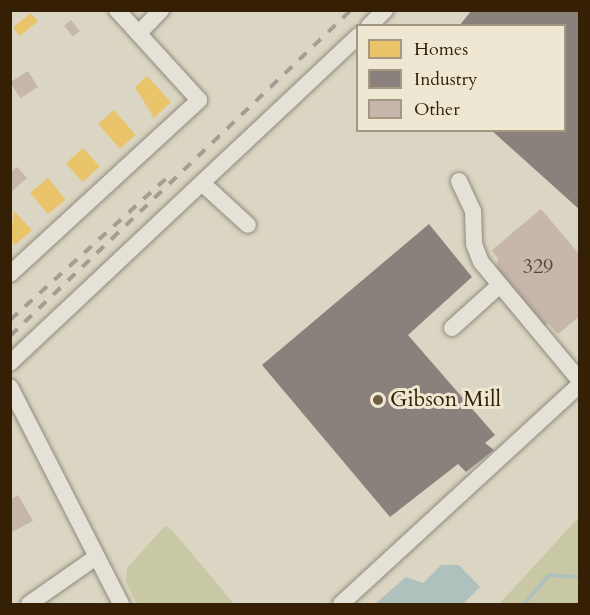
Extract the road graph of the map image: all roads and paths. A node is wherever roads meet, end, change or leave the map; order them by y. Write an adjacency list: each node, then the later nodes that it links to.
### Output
1 (117, 10): 5 (street)
2 (161, 10): 5 (street)
3 (385, 10): 4 (street)
4 (371, 24)
5 (139, 33): 10 (street)
6 (356, 37): 8 (street)
7 (459, 181): 11 (street)
8 (202, 183): 9 (street); 13 (street)
9 (248, 225)
10 (10, 274)
11 (500, 285): 12 (street); 14 (street)
12 (452, 328)
13 (10, 363)
14 (579, 382): 19 (street)
15 (10, 387): 16 (street)
16 (96, 557): 17 (street); 18 (street)
17 (29, 604)
18 (121, 604)
19 (341, 604)

